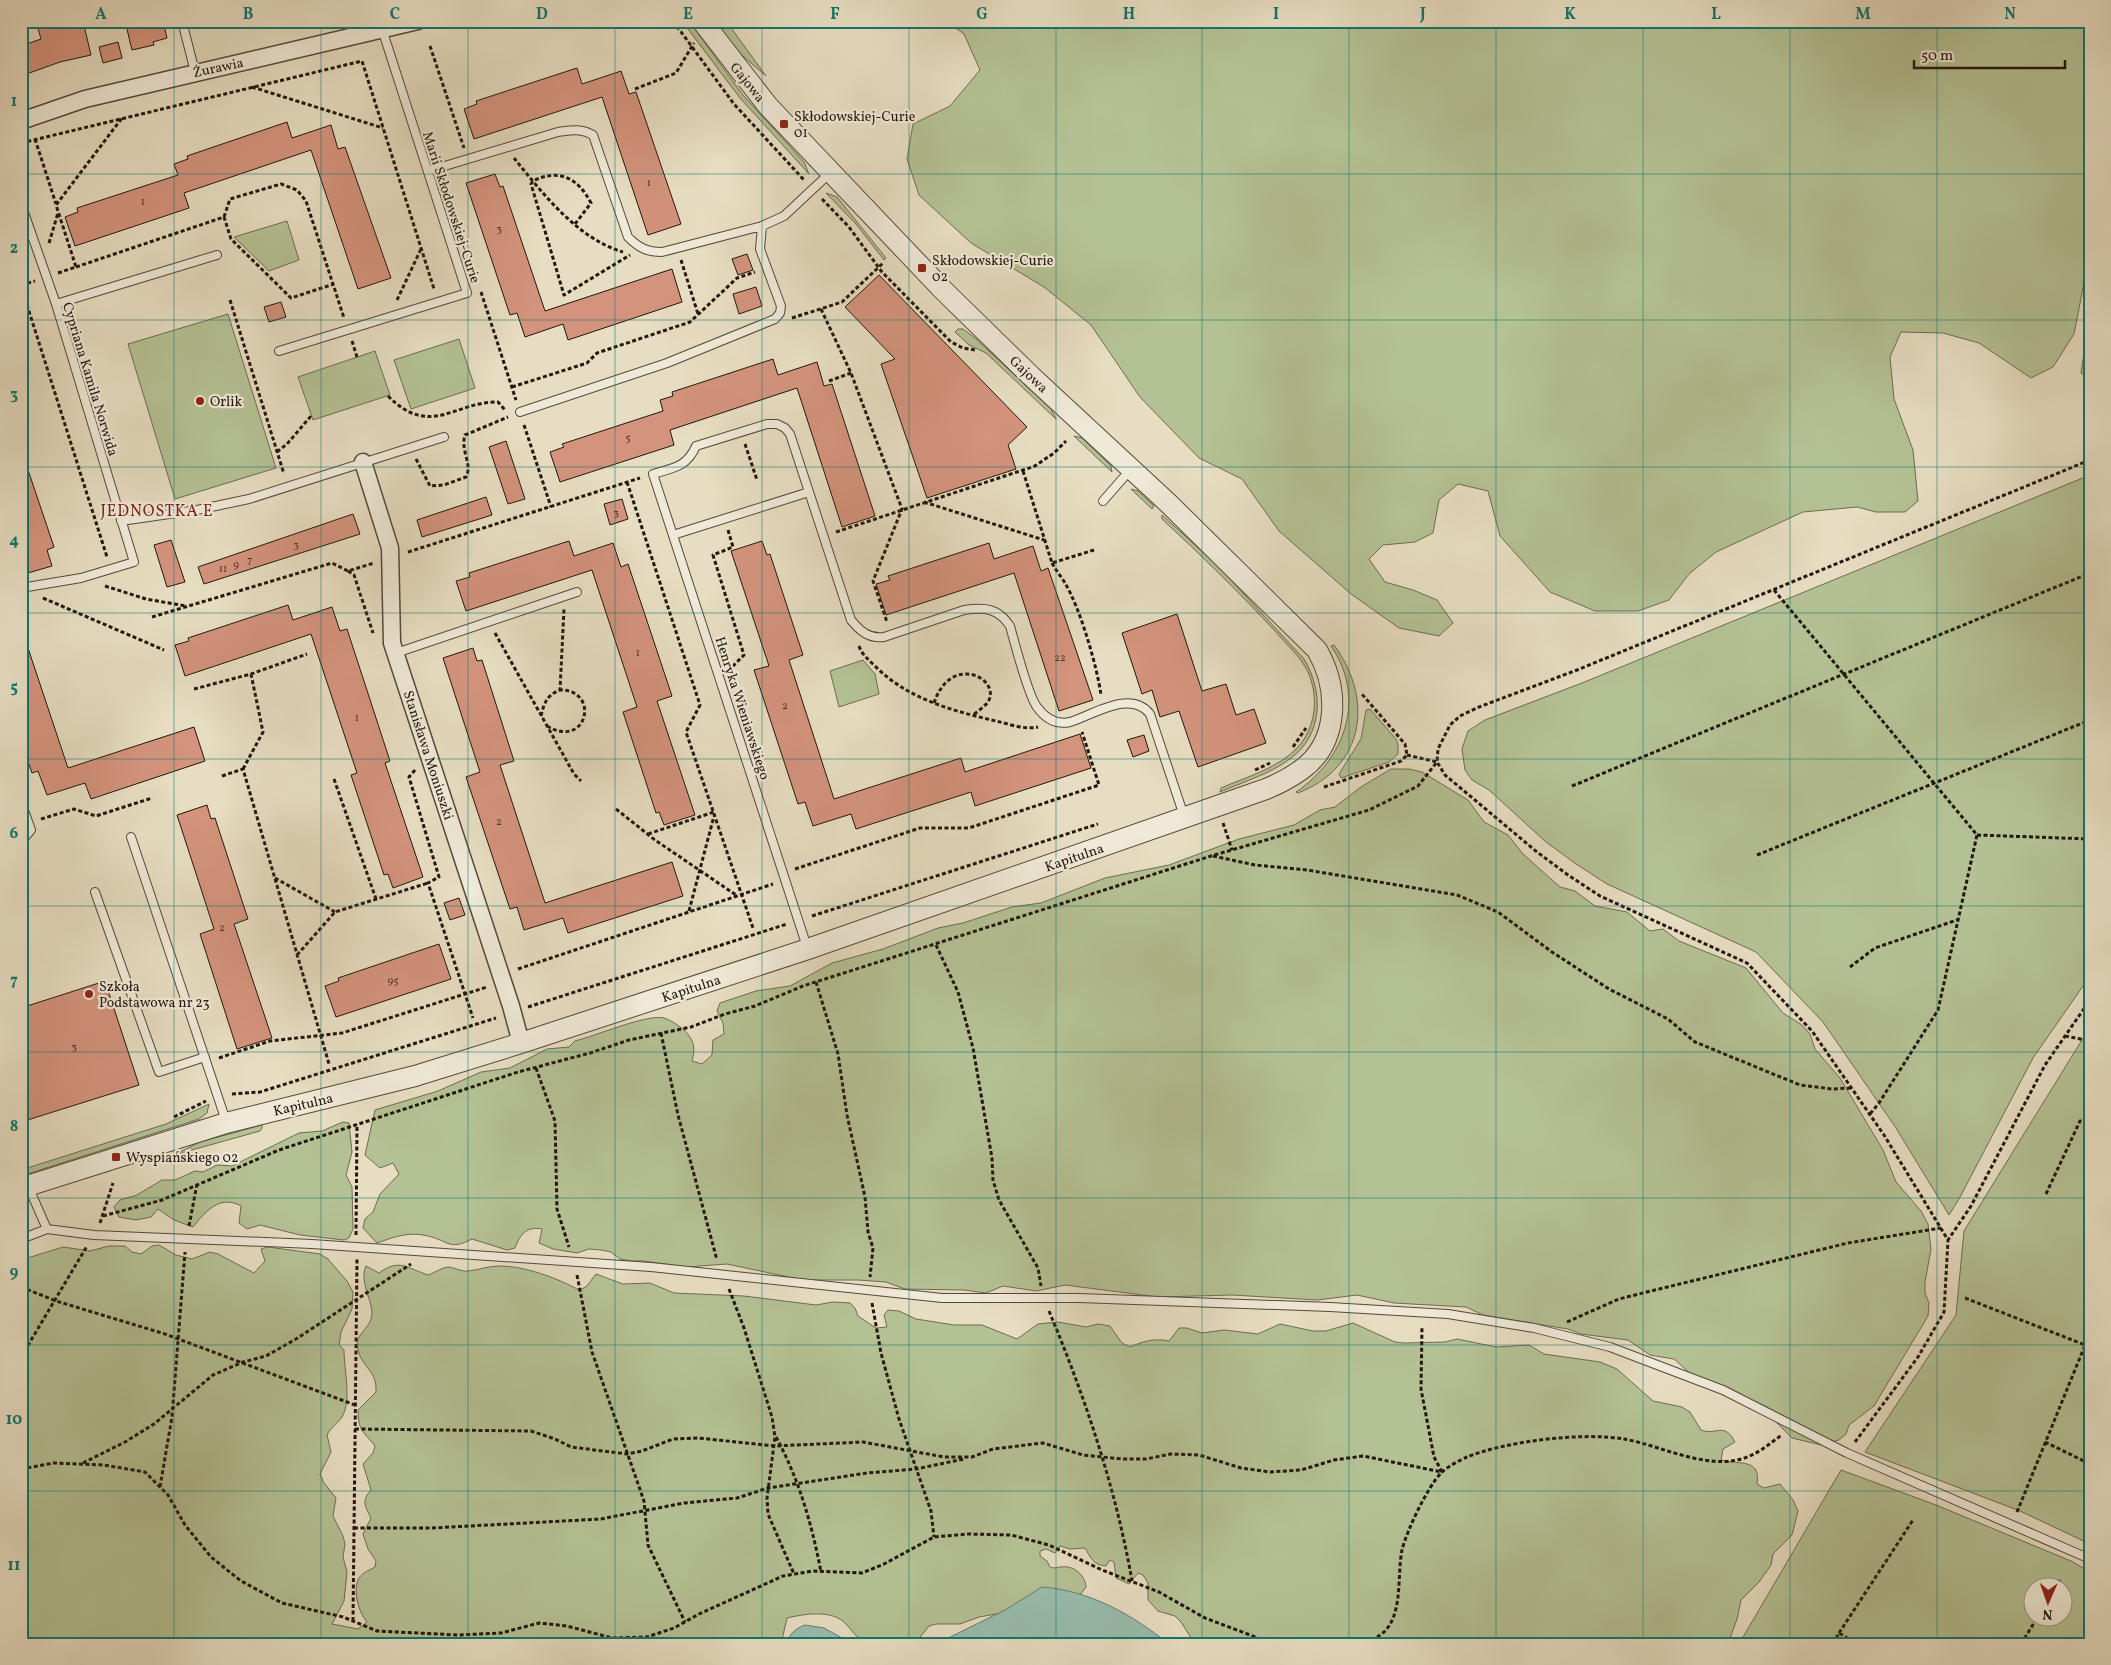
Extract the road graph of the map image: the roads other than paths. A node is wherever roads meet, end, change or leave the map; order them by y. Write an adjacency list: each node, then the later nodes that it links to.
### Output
1 (182, 21): 5 (lane)
2 (418, 21): 4 (street, Żurawia)
3 (702, 21): 8 (street, Gajowa)
4 (382, 29): 5 (street, Żurawia); 7 (lane, Marii Skłodowskiej-Curie)
5 (194, 72): 6 (street, Żurawia)
6 (21, 121)
7 (428, 171): 10 (lane); 13 (lane, Marii Skłodowskiej-Curie)
8 (830, 173): 10 (lane); 17 (street, Gajowa)
9 (21, 204): 12 (lane, Cypriana Kamila Norwida)
10 (762, 226): 14 (lane)
11 (217, 255): 12 (lane)
12 (56, 304): 20 (lane, Cypriana Kamila Norwida)
13 (279, 351)
14 (520, 412)
15 (444, 436): 16 (lane)
16 (363, 462): 20 (lane); 24 (street, Stanisława Moniuszki)
17 (1131, 469): 19 (lane); 25 (street, Gajowa)
18 (809, 492): 21 (lane); 21 (lane, Henryka Wieniawskiego); 27 (lane)
19 (1103, 501)
20 (121, 521): 22 (lane, Cypriana Kamila Norwida)
21 (673, 536): 31 (lane, Henryka Wieniawskiego)
22 (21, 588)
23 (577, 592): 24 (lane)
24 (396, 653): 32 (street, Stanisława Moniuszki)
25 (1329, 729): 27 (street, Kapitulna)
26 (21, 802): 29 (lane)
27 (1185, 819): 31 (street, Kapitulna)
28 (131, 837): 33 (lane)
29 (21, 842)
30 (95, 892): 33 (lane)
31 (808, 949): 32 (street, Kapitulna)
32 (521, 1043): 34 (street, Kapitulna)
33 (206, 1059): 34 (lane)
34 (226, 1123): 35 (street, Kapitulna)
35 (24, 1187): 36 (lane)
36 (47, 1229): 37 (lane); 38 (lane)
37 (21, 1240)
38 (2090, 1559)

